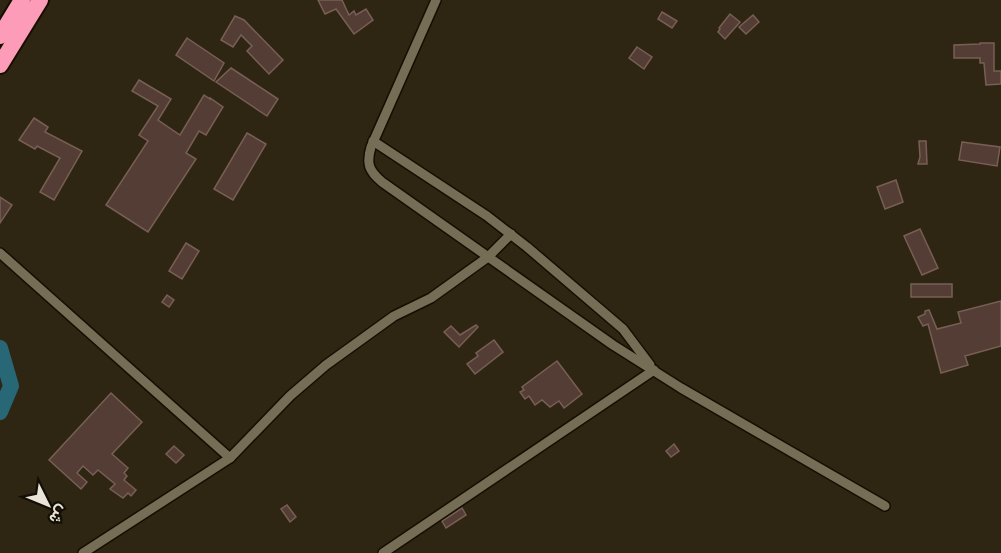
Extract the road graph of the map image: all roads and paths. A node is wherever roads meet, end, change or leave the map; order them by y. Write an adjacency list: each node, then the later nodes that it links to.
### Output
1 (22, 0): 4 (highway)
2 (40, 0): 5 (highway)
3 (436, 0): 6 (street)
4 (0, 36)
5 (0, 65)
6 (374, 141): 7 (street); 9 (street)
7 (511, 234): 9 (street); 10 (street)
8 (0, 253): 11 (street)
9 (488, 257): 10 (street); 11 (street)
10 (654, 370): 12 (street); 14 (street)
11 (231, 458): 13 (street)
12 (885, 506)
13 (83, 553)
14 (383, 553)

